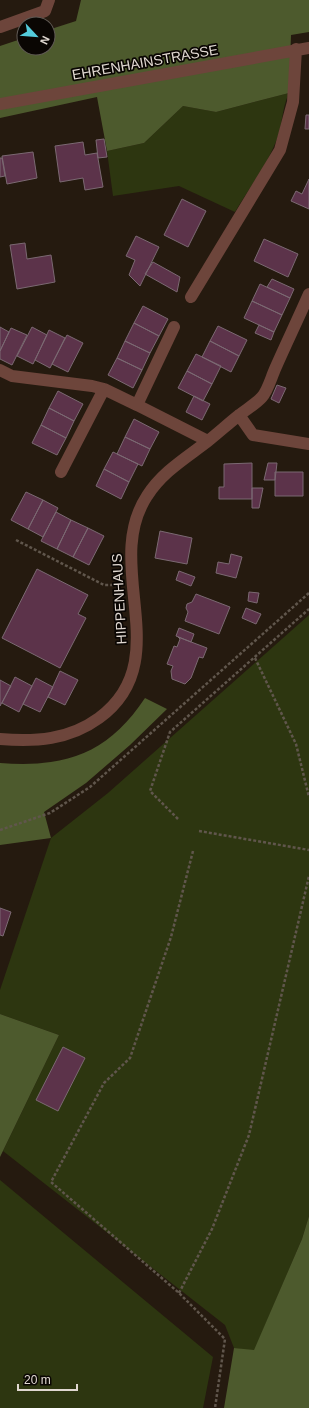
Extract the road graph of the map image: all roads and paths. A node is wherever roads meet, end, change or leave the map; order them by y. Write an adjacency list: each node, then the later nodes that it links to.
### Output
1 (49, 0): 2 (street)
2 (0, 27)
3 (309, 48): 4 (street, EHRENHAINSTRASSE)
4 (296, 49): 5 (street, EHRENHAINSTRASSE); 7 (street)
5 (0, 104)
6 (309, 294): 12 (street, HIPPENHAUS)
7 (191, 297)
8 (174, 327): 11 (street)
9 (0, 370): 10 (street)
10 (104, 389): 11 (street); 15 (street)
11 (137, 405): 13 (street)
12 (239, 415): 13 (street, HIPPENHAUS); 14 (street)
13 (208, 441): 17 (street, HIPPENHAUS)
14 (309, 444)
15 (62, 472)
16 (16, 540): 17 (path)
17 (132, 584): 21 (street, HIPPENHAUS)
18 (309, 593): 24 (path)
19 (309, 610): 20 (path)
20 (254, 658): 22 (path); 23 (path)
21 (0, 739)
22 (309, 797)
23 (178, 819)
24 (0, 830)
25 (199, 831): 26 (path)
26 (309, 850)
27 (193, 851): 29 (path)
28 (309, 876): 29 (path)
29 (179, 1293): 30 (path)
30 (215, 1408)

